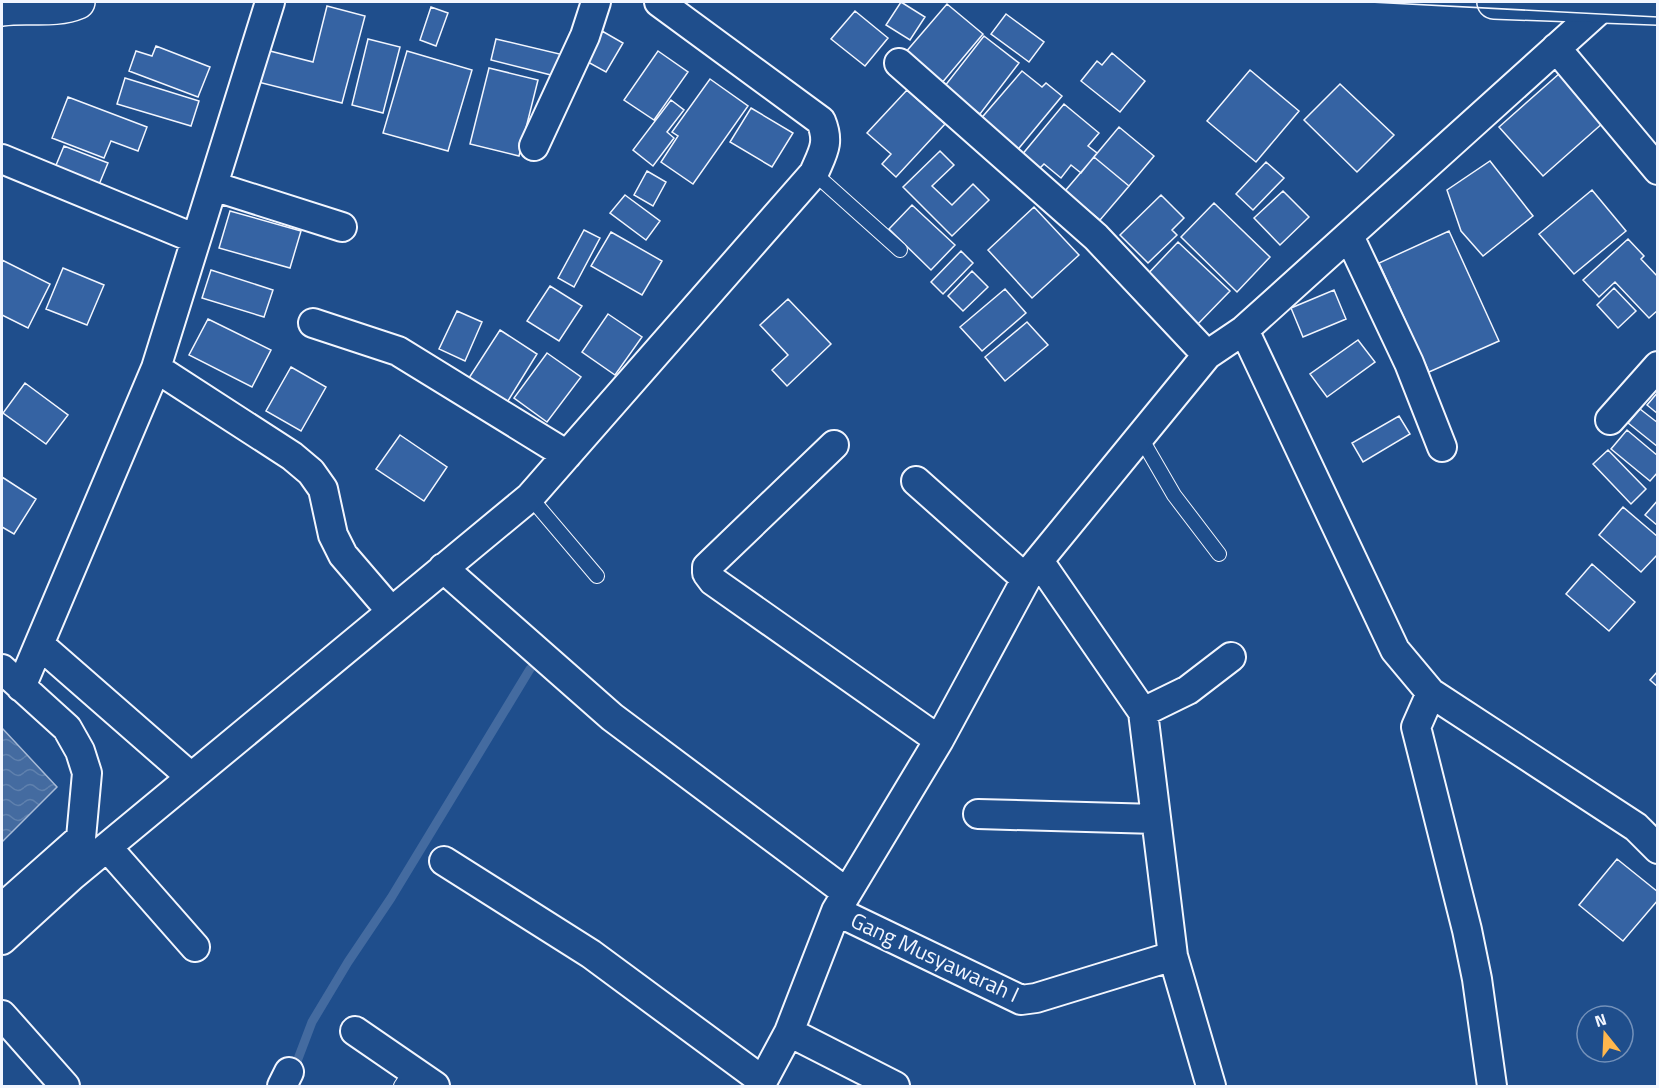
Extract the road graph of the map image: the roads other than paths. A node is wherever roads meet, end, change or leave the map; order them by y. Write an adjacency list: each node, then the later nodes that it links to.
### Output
1 (78, 2): 8 (main road)
2 (270, 2): 15 (street)
3 (596, 2): 11 (street)
4 (659, 2): 14 (street)
5 (1494, 2): 6 (main road)
6 (1602, 7): 7 (main road); 9 (street)
7 (1658, 8)
8 (2, 9)
9 (1556, 48): 13 (street); 17 (street)
10 (899, 63): 22 (street)
11 (534, 146)
12 (2, 159): 18 (street)
13 (1658, 170)
14 (814, 173): 19 (lane); 29 (street)
15 (213, 186): 16 (street); 18 (street)
16 (342, 227)
17 (1349, 236): 21 (street); 28 (street)
18 (196, 239): 24 (street)
19 (900, 250)
20 (313, 323): 29 (street)
21 (1244, 330): 22 (street); 40 (street)
22 (1207, 355): 26 (street)
23 (1658, 366): 25 (street)
24 (156, 368): 36 (street); 37 (street)
25 (1610, 420)
26 (1141, 438): 32 (lane); 34 (street)
27 (834, 445): 42 (street)
28 (1442, 447)
29 (567, 455): 31 (street)
30 (916, 481): 34 (street)
31 (530, 497): 33 (street); 35 (lane)
32 (1219, 554)
33 (444, 568): 36 (street); 49 (street, Gang Musyawarah I)
34 (1033, 570): 41 (street); 42 (street)
35 (597, 576)
36 (391, 611): 43 (street)
37 (40, 645): 39 (street); 43 (street)
38 (1231, 657): 41 (street)
39 (11, 678): 50 (street)
40 (1431, 693): 47 (street); 63 (street)
41 (1143, 712): 45 (street)
42 (939, 740): 49 (street)
43 (191, 777): 46 (street)
44 (978, 814): 45 (street)
45 (1156, 819): 53 (street)
46 (107, 847): 51 (street); 52 (street)
47 (1658, 849)
48 (444, 861): 58 (street)
49 (841, 902): 53 (street, Gang Musyawarah I); 56 (street)
50 (2, 908)
51 (2, 940)
52 (195, 947)
53 (1173, 956): 62 (street)
54 (2, 1015): 59 (street)
55 (355, 1031): 57 (street)
56 (789, 1032): 58 (street); 61 (street)
57 (406, 1078): 60 (street)
58 (761, 1084)
59 (65, 1086)
60 (435, 1086)
61 (895, 1086)
62 (1211, 1086)
63 (1492, 1086)

